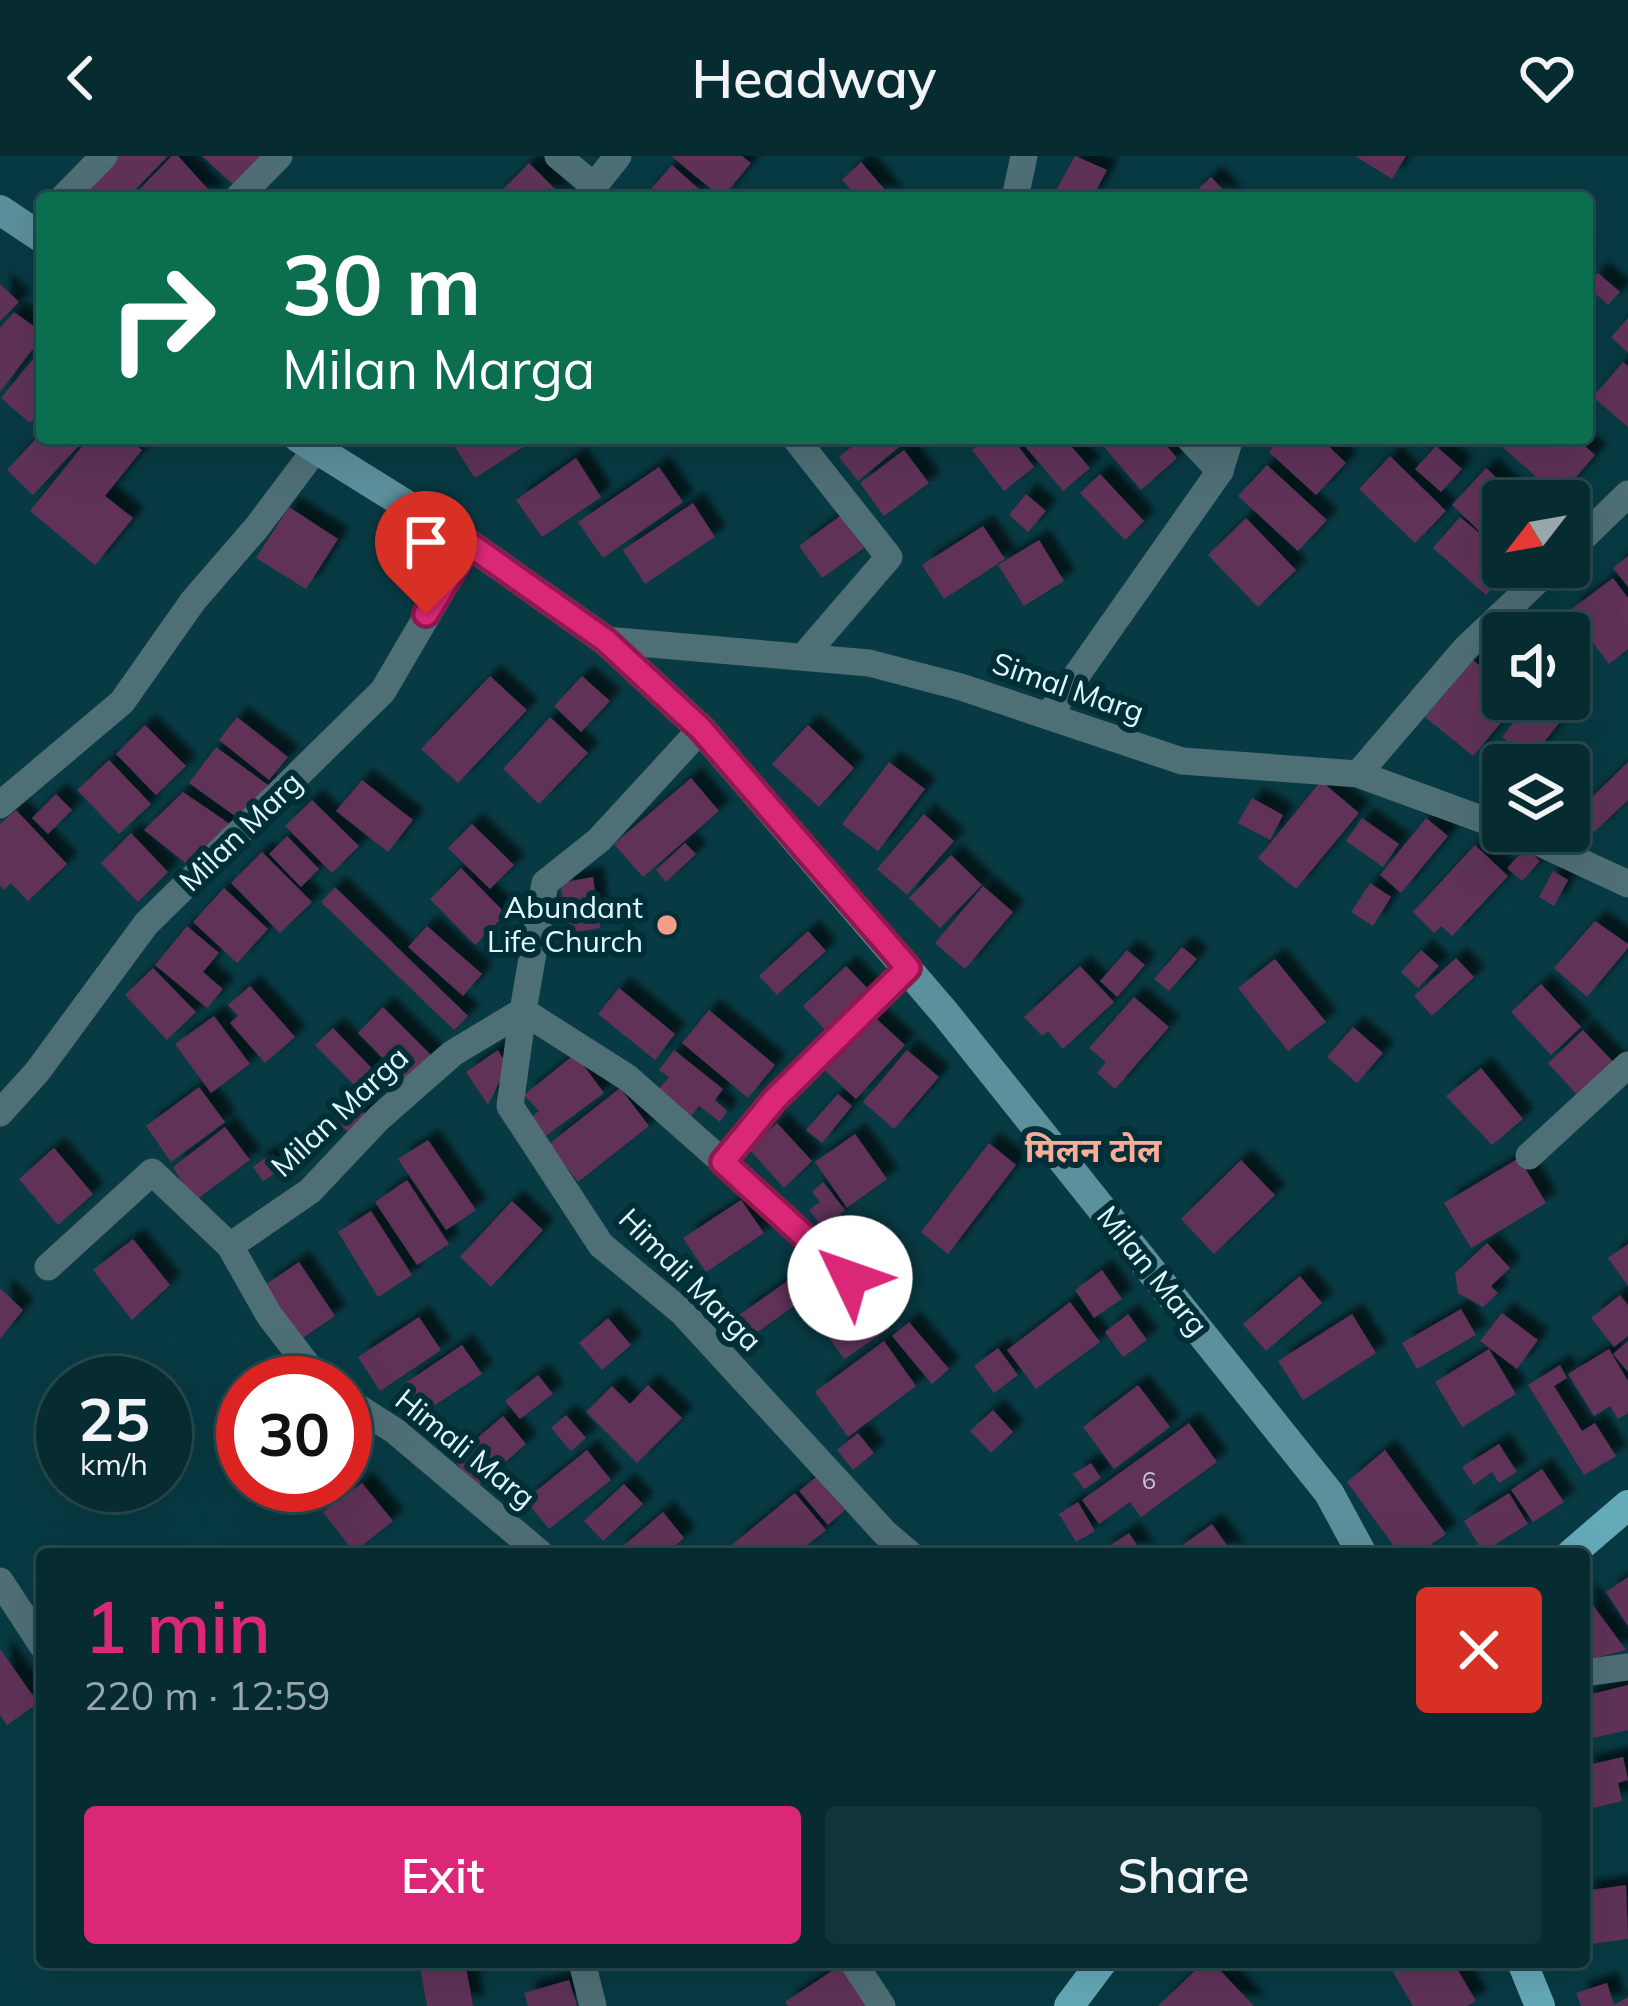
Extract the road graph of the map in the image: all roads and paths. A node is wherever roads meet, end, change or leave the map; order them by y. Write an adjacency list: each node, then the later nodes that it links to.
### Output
1 (104, 156): 6 (street)
2 (279, 156): 7 (street)
3 (558, 156): 8 (street)
4 (618, 156): 8 (street)
5 (1024, 156): 9 (street)
6 (69, 192)
7 (244, 192)
8 (599, 192)
9 (1016, 192)
10 (0, 210): 11 (main road)
11 (36, 229)
12 (307, 444): 19 (main road, Milan Marg); 26 (street)
13 (800, 444): 22 (street)
14 (1195, 444): 16 (street)
15 (1228, 444): 16 (street)
16 (1220, 471): 23 (street)
17 (1628, 494): 18 (street)
18 (1590, 530)
19 (469, 544): 21 (main road, Milan Marg); 33 (street, Milan Marg)
20 (1530, 588): 25 (street)
21 (605, 640): 22 (street, Simal Marg); 24 (main road, Milan Marg)
22 (803, 657): 23 (street, Simal Marg)
23 (1048, 716): 25 (street, Simal Marg)
24 (701, 729): 30 (main road, Milan Marg); 31 (street)
25 (1358, 774): 27 (street, Simal Marg)
26 (0, 805)
27 (1482, 819)
28 (1559, 852): 29 (street)
29 (1628, 884)
30 (908, 968): 35 (street); 44 (main road, Milan Marg)
31 (523, 1011): 35 (street); 36 (street, Milan Marga); 43 (street, Himali Marga)
32 (1628, 1065): 34 (street)
33 (0, 1113)
34 (1529, 1156)
35 (723, 1162): 38 (street)
36 (230, 1246): 37 (street); 39 (street)
37 (48, 1267)
38 (850, 1278)
39 (300, 1356)
40 (372, 1416): 42 (street, Himali Marg)
41 (1628, 1505): 45 (main road)
42 (534, 1548)
43 (903, 1548)
44 (1359, 1548)
45 (1578, 1548)
46 (0, 1581): 47 (street)
47 (36, 1637)
48 (1628, 1667): 49 (street)
49 (1590, 1672)
50 (584, 1968): 54 (street)
51 (857, 1968): 55 (street)
52 (1098, 1968): 56 (main road)
53 (1524, 1968): 57 (main road)
54 (593, 2006)
55 (882, 2006)
56 (1069, 2006)
57 (1540, 2006)

